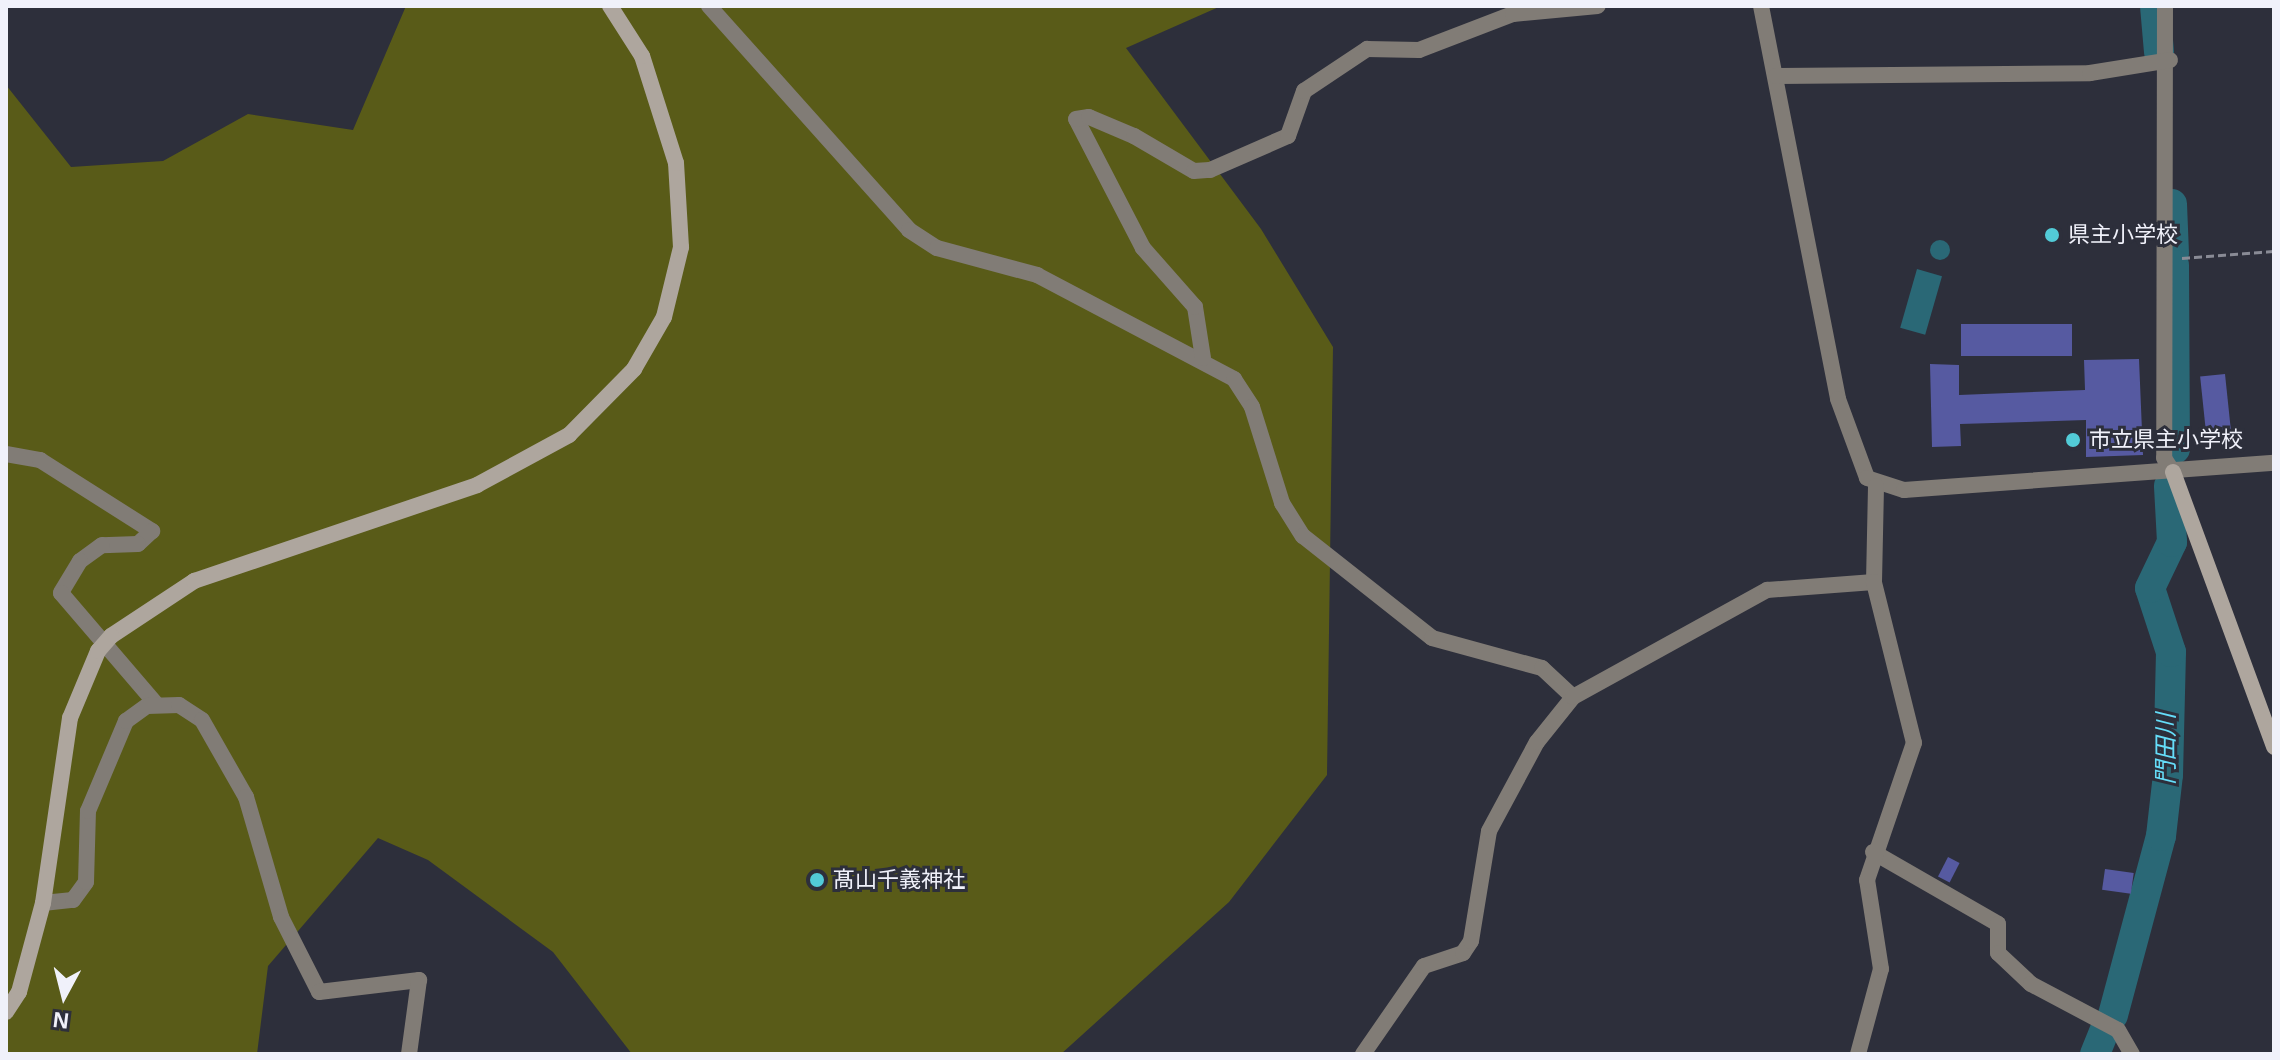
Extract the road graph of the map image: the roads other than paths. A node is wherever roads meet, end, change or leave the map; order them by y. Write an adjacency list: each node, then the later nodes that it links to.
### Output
1 (610, 6): 18 (street, bridge)
2 (709, 6): 8 (street)
3 (1598, 6): 8 (street)
4 (1761, 6): 7 (street)
5 (2165, 6): 6 (street)
6 (2170, 60): 7 (street); 11 (street)
7 (1776, 76): 12 (street)
8 (1203, 358): 14 (street)
9 (6, 454): 15 (street)
10 (2274, 463): 11 (street)
11 (2173, 472): 12 (street); 16 (street)
12 (1876, 486): 13 (street)
13 (1874, 582): 14 (street); 17 (street)
14 (1573, 697): 21 (street)
15 (156, 704): 18 (street); 20 (street)
16 (2274, 747)
17 (1873, 852): 22 (street); 23 (street)
18 (43, 903): 19 (street)
19 (6, 1012)
20 (409, 1054)
21 (1363, 1054)
22 (1858, 1054)
23 (2132, 1054)

